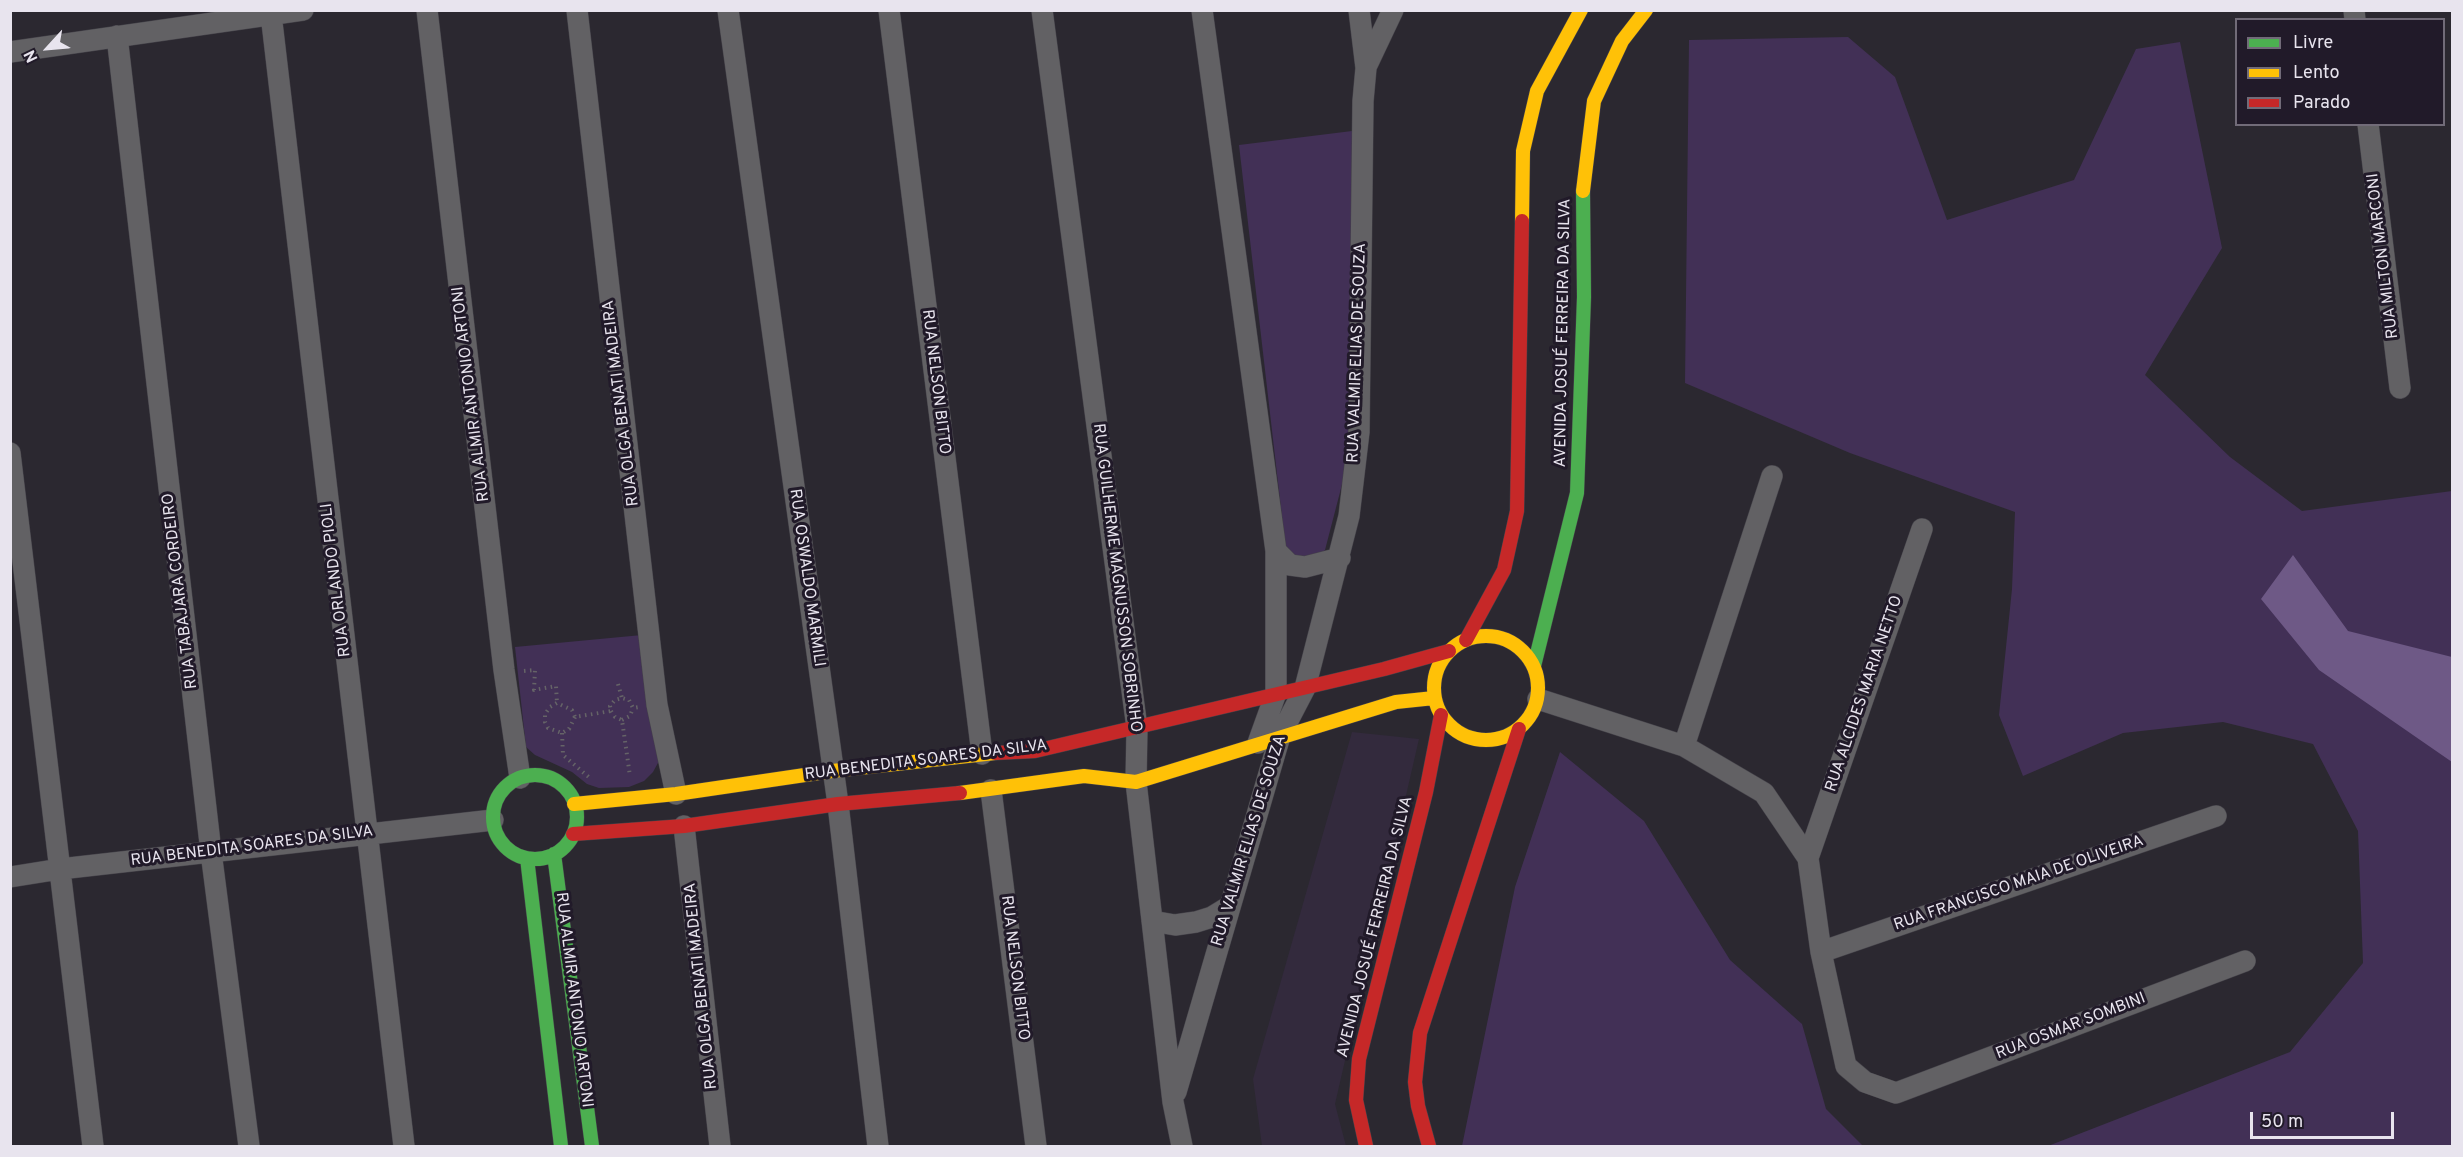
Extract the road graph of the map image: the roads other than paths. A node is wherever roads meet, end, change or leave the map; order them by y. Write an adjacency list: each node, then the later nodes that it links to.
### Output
1 (303, 10): 12 (street)
2 (427, 10): 38 (street, RUA ALMIR ANTONIO ARTONI)
3 (577, 10): 41 (street, RUA OLGA BENATI MADEIRA)
4 (728, 10): 37 (street, RUA OSWALDO MARMILI)
5 (889, 10): 36 (street, RUA NELSON BITTO)
6 (1042, 10): 31 (street, RUA GUILHERME MAGNUSSON SOBRINHO)
7 (1202, 10): 21 (street)
8 (1359, 10): 15 (street, RUA VALMIR ELIAS DE SOUZA)
9 (1393, 10): 15 (street)
10 (1581, 10): 23 (street)
11 (1646, 10): 25 (street, AVENIDA JOSUÉ FERREIRA DA SILVA)
12 (271, 14): 13 (street); 47 (street, RUA ORLANDO PIOLI)
13 (117, 36): 14 (street); 49 (street, RUA TABAJARA CORDEIRO)
14 (10, 52)
15 (1366, 68): 22 (street, RUA VALMIR ELIAS DE SOUZA)
16 (2368, 126): 17 (street, RUA MILTON MARCONI)
17 (2400, 388)
18 (10, 453): 53 (street)
19 (1772, 476): 35 (street)
20 (1922, 529): 52 (street, RUA ALCIDES MARIA NETTO)
21 (1276, 551): 22 (street); 27 (street)
22 (1340, 558): 26 (street, RUA VALMIR ELIAS DE SOUZA)
23 (1466, 639): 24 (street); 25 (street)
24 (1449, 651): 26 (street, RUA BENEDITA SOARES DA SILVA); 28 (street)
25 (1534, 666): 29 (street)
26 (1305, 688): 27 (street, RUA BENEDITA SOARES DA SILVA); 33 (street, RUA VALMIR ELIAS DE SOUZA)
27 (1276, 693): 31 (street, RUA BENEDITA SOARES DA SILVA); 34 (street)
28 (1434, 699): 30 (street); 33 (street, RUA BENEDITA SOARES DA SILVA)
29 (1538, 699): 32 (street); 35 (street)
30 (1441, 715): 32 (street); 69 (street, AVENIDA JOSUÉ FERREIRA DA SILVA)
31 (1137, 728): 36 (street, RUA BENEDITA SOARES DA SILVA); 39 (street, RUA GUILHERME MAGNUSSON SOBRINHO)
32 (1519, 729): 70 (street)
33 (1280, 736): 34 (street, RUA BENEDITA SOARES DA SILVA); 55 (street, RUA VALMIR ELIAS DE SOUZA)
34 (1258, 743): 39 (street, RUA BENEDITA SOARES DA SILVA)
35 (1684, 746): 52 (street)
36 (982, 754): 37 (street, RUA BENEDITA SOARES DA SILVA)
37 (832, 771): 41 (street, RUA BENEDITA SOARES DA SILVA); 43 (street, RUA OSWALDO MARMILI)
38 (520, 778): 42 (street); 45 (street)
39 (1136, 782): 40 (street, RUA BENEDITA SOARES DA SILVA); 56 (street, RUA GUILHERME MAGNUSSON SOBRINHO)
40 (991, 790): 43 (street, RUA BENEDITA SOARES DA SILVA); 67 (street, RUA NELSON BITTO)
41 (676, 794): 42 (street, RUA BENEDITA SOARES DA SILVA)
42 (574, 804): 48 (street)
43 (838, 804): 46 (street, RUA BENEDITA SOARES DA SILVA); 66 (street, RUA OSWALDO MARMILI)
44 (2216, 816): 57 (street, RUA FRANCISCO MAIA DE OLIVEIRA)
45 (493, 820): 47 (street, RUA BENEDITA SOARES DA SILVA); 51 (street)
46 (684, 826): 48 (street, RUA BENEDITA SOARES DA SILVA); 65 (street, RUA OLGA BENATI MADEIRA)
47 (366, 834): 49 (street, RUA BENEDITA SOARES DA SILVA); 62 (street, RUA ORLANDO PIOLI)
48 (573, 834): 50 (street)
49 (211, 852): 53 (street, RUA BENEDITA SOARES DA SILVA); 61 (street, RUA TABAJARA CORDEIRO)
50 (554, 854): 51 (street); 64 (street, RUA ALMIR ANTONIO ARTONI)
51 (527, 858): 63 (street, RUA ALMIR ANTONIO ARTONI)
52 (1808, 858): 57 (street)
53 (60, 869): 54 (street, RUA BENEDITA SOARES DA SILVA); 60 (street)
54 (10, 877)
55 (1230, 906): 56 (street); 59 (street, RUA VALMIR ELIAS DE SOUZA)
56 (1152, 921): 59 (street, RUA GUILHERME MAGNUSSON SOBRINHO)
57 (1821, 952): 58 (street, RUA OSMAR SOMBINI)
58 (2245, 961)
59 (1173, 1102): 68 (street, RUA GUILHERME MAGNUSSON SOBRINHO)
60 (93, 1146)
61 (249, 1146)
62 (404, 1146)
63 (561, 1146)
64 (592, 1146)
65 (720, 1146)
66 (878, 1146)
67 (1036, 1146)
68 (1182, 1146)
69 (1366, 1146)
70 (1429, 1146)

